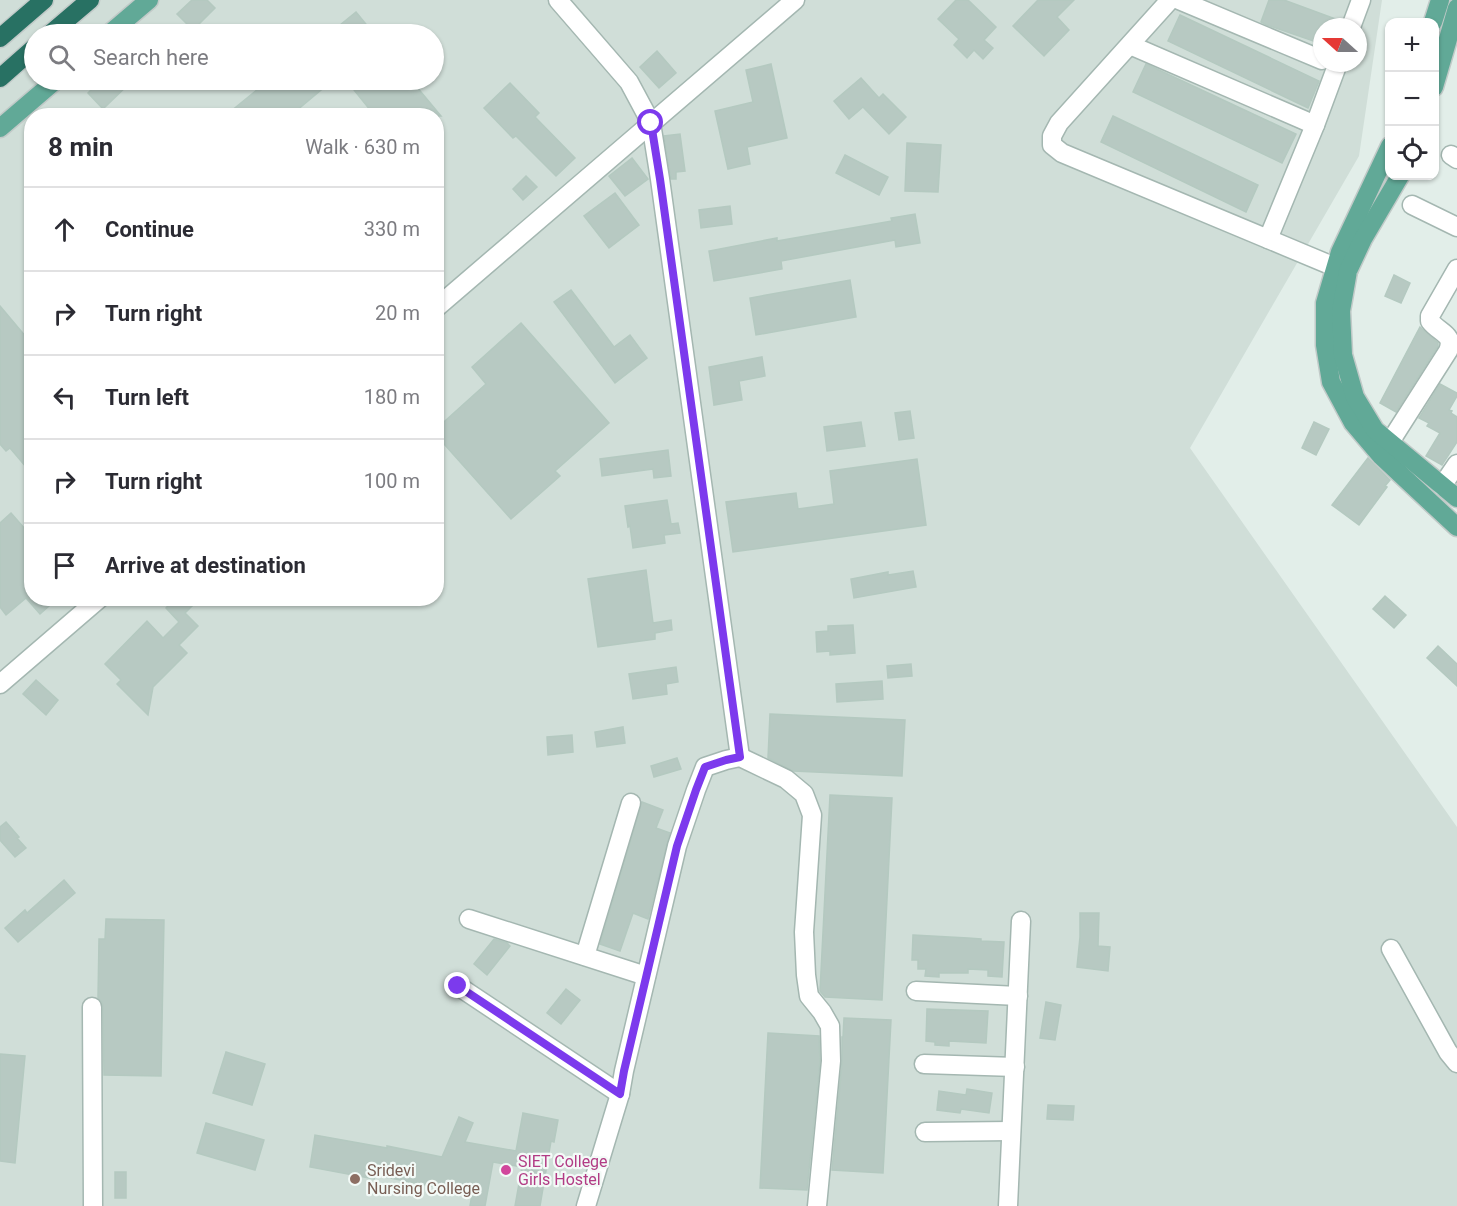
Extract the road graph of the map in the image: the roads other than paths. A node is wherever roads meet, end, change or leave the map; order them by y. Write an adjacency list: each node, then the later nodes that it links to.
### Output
1 (44, 0): 15 (highway)
2 (90, 0): 13 (highway)
3 (149, 0): 14 (main road)
4 (558, 0): 23 (street)
5 (795, 0): 23 (street)
6 (1170, 0): 16 (street)
7 (1179, 0): 17 (street)
8 (1440, 0): 12 (main road)
9 (1354, 2): 11 (street)
10 (1457, 8): 20 (main road)
11 (1352, 18)
12 (1434, 18)
13 (62, 24)
14 (121, 24)
15 (0, 38)
16 (1130, 45): 24 (street); 30 (street)
17 (1313, 56)
18 (24, 57): 21 (highway)
19 (1329, 72): 24 (street)
20 (1438, 72)
21 (0, 78)
22 (44, 90): 25 (main road)
23 (651, 123): 34 (street); 42 (street)
24 (1315, 125): 30 (street)
25 (0, 128)
26 (1385, 156): 31 (main road)
27 (1398, 180): 31 (main road)
28 (1412, 205): 29 (street)
29 (1457, 226)
30 (1268, 239): 31 (street)
31 (1342, 269): 35 (main road); 39 (main road)
32 (1457, 269): 33 (street)
33 (1451, 291): 35 (street)
34 (444, 301)
35 (1390, 442): 37 (main road)
36 (1457, 464): 37 (street)
37 (1442, 486): 38 (main road)
38 (1457, 498)
39 (1457, 527)
40 (91, 606): 41 (street)
41 (0, 684)
42 (740, 757): 48 (street); 61 (street)
43 (631, 803): 47 (street)
44 (469, 919): 47 (street)
45 (1021, 921): 51 (street)
46 (1391, 949): 53 (street)
47 (585, 956): 48 (street)
48 (646, 976): 56 (street)
49 (458, 986): 56 (street)
50 (916, 991): 51 (street)
51 (1018, 996): 55 (street)
52 (93, 1007): 59 (street)
53 (1457, 1063)
54 (924, 1064): 55 (street)
55 (1015, 1067): 57 (street)
56 (620, 1094): 60 (street)
57 (1011, 1131): 58 (street); 62 (street)
58 (925, 1132)
59 (93, 1206)
60 (586, 1206)
61 (817, 1206)
62 (1008, 1206)

